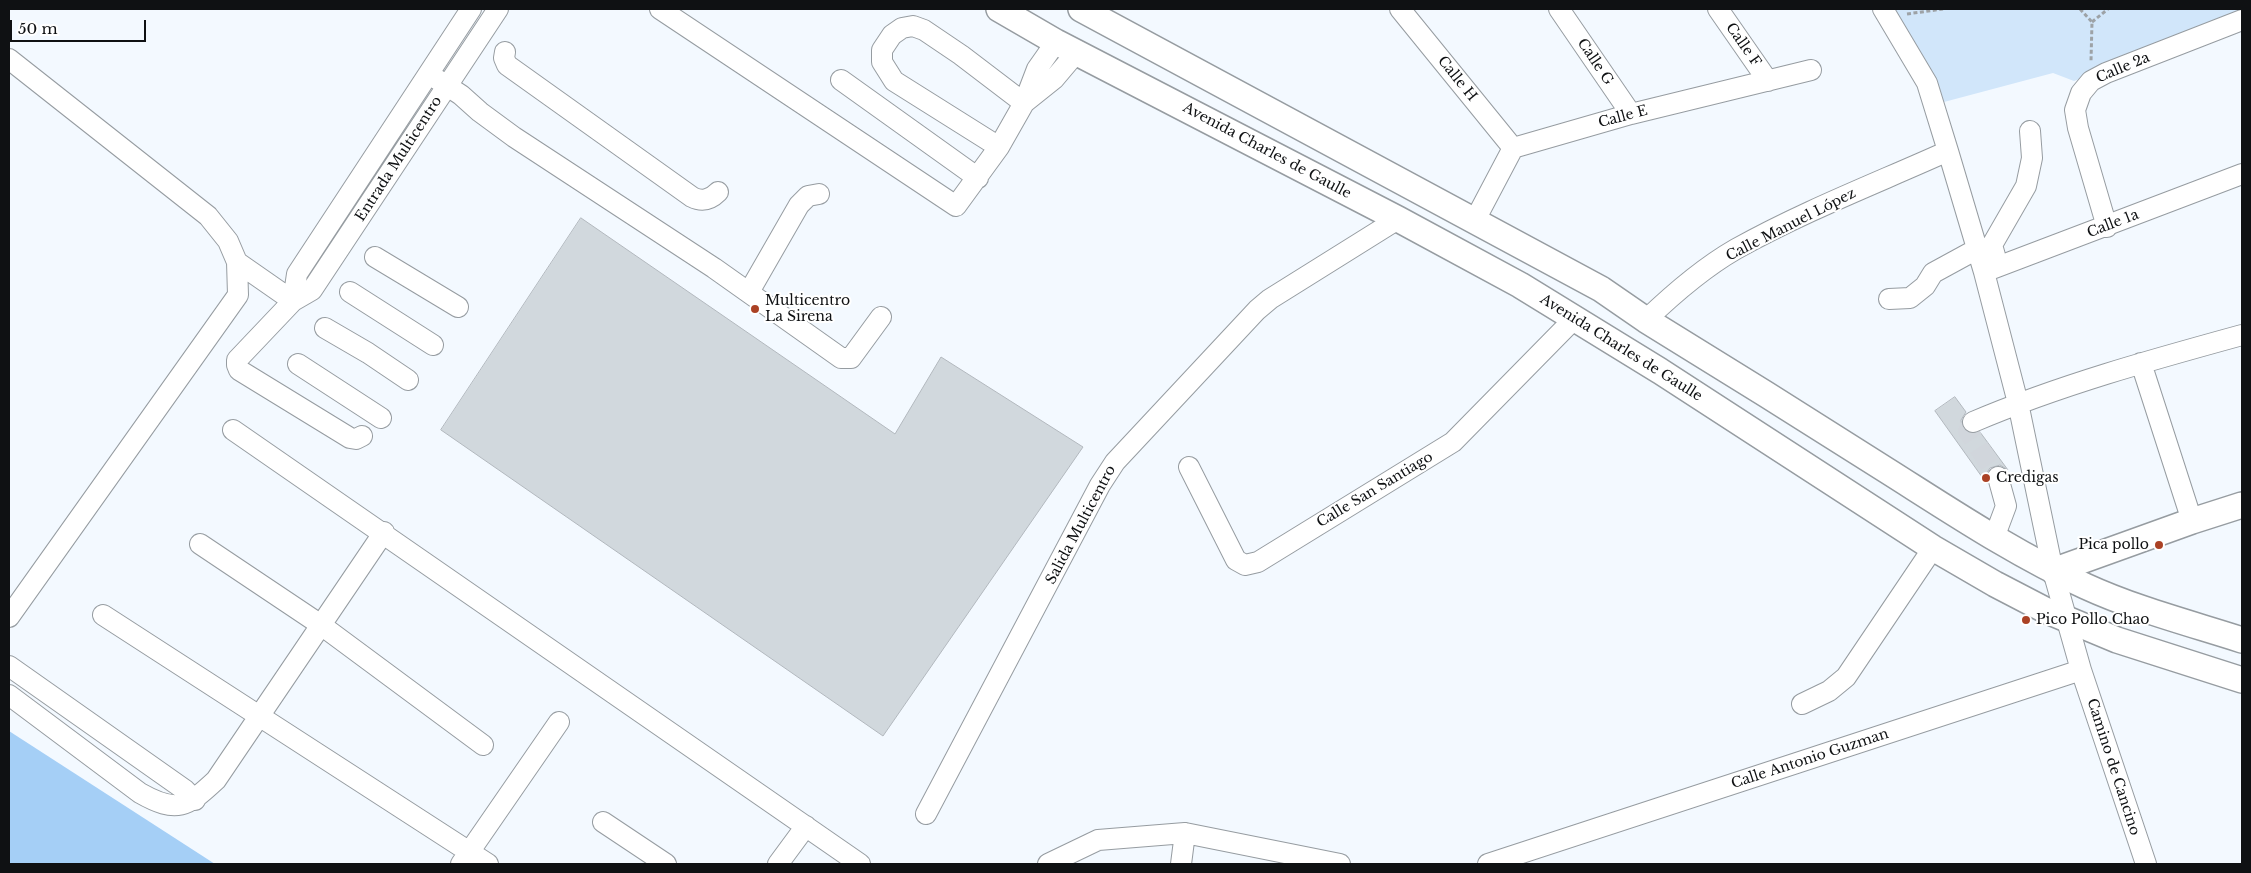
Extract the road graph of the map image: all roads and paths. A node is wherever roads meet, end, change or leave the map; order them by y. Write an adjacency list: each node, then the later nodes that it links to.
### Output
1 (471, 9): 19 (street, Entrada Multicentro)
2 (498, 9): 23 (street, Entrada Multicentro)
3 (660, 9): 31 (street)
4 (999, 9): 15 (main road, Avenida Charles de Gaulle)
5 (1400, 9): 28 (street, Calle H)
6 (1559, 9): 25 (street, Calle G)
7 (1718, 9): 21 (street, Calle F)
8 (1944, 9): 12 (path)
9 (2080, 9): 14 (path)
10 (2108, 9): 14 (path)
11 (1091, 11): 32 (main road)
12 (1885, 12): 29 (street)
13 (2242, 20): 22 (street, Calle 2a)
14 (2092, 22): 22 (path)
15 (1066, 47): 24 (street); 35 (main road, Avenida Charles de Gaulle)
16 (506, 52): 33 (street)
17 (9, 59): 42 (street)
18 (1812, 70): 21 (street, Calle E)
19 (429, 74): 23 (street); 47 (street, Entrada Multicentro)
20 (842, 80): 31 (street)
21 (1768, 81): 25 (street, Calle E)
22 (2091, 81): 38 (street, Calle 2a)
23 (446, 86): 45 (street); 47 (street, Entrada Multicentro)
24 (1024, 103): 27 (street); 27 (street)
25 (1631, 114): 28 (street, Calle E)
26 (2030, 131): 43 (street)
27 (999, 147): 31 (street)
28 (1513, 148): 37 (street)
29 (1948, 151): 40 (street); 51 (street, Calle Manuel López)
30 (2242, 174): 38 (street, Calle 1a)
31 (978, 178)
32 (1412, 187): 35 (main road); 37 (main road)
33 (718, 192)
34 (819, 194): 45 (street)
35 (1360, 200): 36 (main road, Avenida Charles de Gaulle)
36 (1398, 219): 39 (main road, Avenida Charles de Gaulle); 87 (street, Salida Multicentro)
37 (1474, 220): 39 (main road); 51 (main road)
38 (2107, 227): 43 (street, Calle 1a)
39 (1434, 238): 50 (main road, Avenida Charles de Gaulle)
40 (1977, 248): 43 (street); 46 (street)
41 (376, 257): 48 (street)
42 (238, 262): 47 (street); 74 (street)
43 (1991, 269): 59 (street)
44 (350, 292): 55 (street)
45 (749, 292): 49 (street)
46 (1889, 299)
47 (293, 301): 63 (street, Entrada Multicentro)
48 (458, 307)
49 (881, 317)
50 (1574, 319): 64 (street, Calle San Santiago); 71 (main road, Avenida Charles de Gaulle)
51 (1646, 320): 69 (main road)
52 (2242, 323): 56 (street)
53 (325, 328): 58 (street)
54 (2242, 335): 56 (street)
55 (433, 345)
56 (2141, 362): 59 (street); 67 (street)
57 (298, 364): 60 (street)
58 (408, 380)
59 (2018, 403): 61 (street); 72 (street)
60 (381, 418)
61 (1973, 422)
62 (234, 430): 68 (street)
63 (362, 436)
64 (1189, 467)
65 (1998, 477): 69 (street)
66 (2242, 505): 67 (main road)
67 (2192, 521): 72 (main road)
68 (384, 532): 76 (street); 89 (street)
69 (1994, 538): 72 (main road)
70 (200, 544): 76 (street)
71 (1933, 548): 75 (main road, Avenida Charles de Gaulle); 82 (street)
72 (2054, 571): 75 (street); 77 (main road)
73 (103, 615): 83 (street)
74 (9, 617)
75 (2065, 619): 79 (street); 80 (main road, Avenida Charles de Gaulle)
76 (321, 624): 83 (street); 85 (street)
77 (2242, 640)
78 (9, 666): 86 (street)
79 (2081, 670): 99 (street, Calle Antonio Guzman); 100 (street, Camino de Cancino)
80 (2242, 680)
81 (9, 695): 86 (street)
82 (1802, 704)
83 (259, 717): 86 (street); 91 (street)
84 (560, 722): 91 (street)
85 (483, 745)
86 (195, 800)
87 (926, 814)
88 (603, 822): 93 (street)
89 (806, 826): 94 (street); 95 (street)
90 (1185, 832): 96 (street); 97 (street); 98 (street)
91 (465, 858): 92 (street)
92 (488, 864)
93 (666, 864)
94 (778, 864)
95 (860, 864)
96 (1048, 864)
97 (1181, 864)
98 (1340, 864)
99 (1488, 864)
100 (2146, 864)

